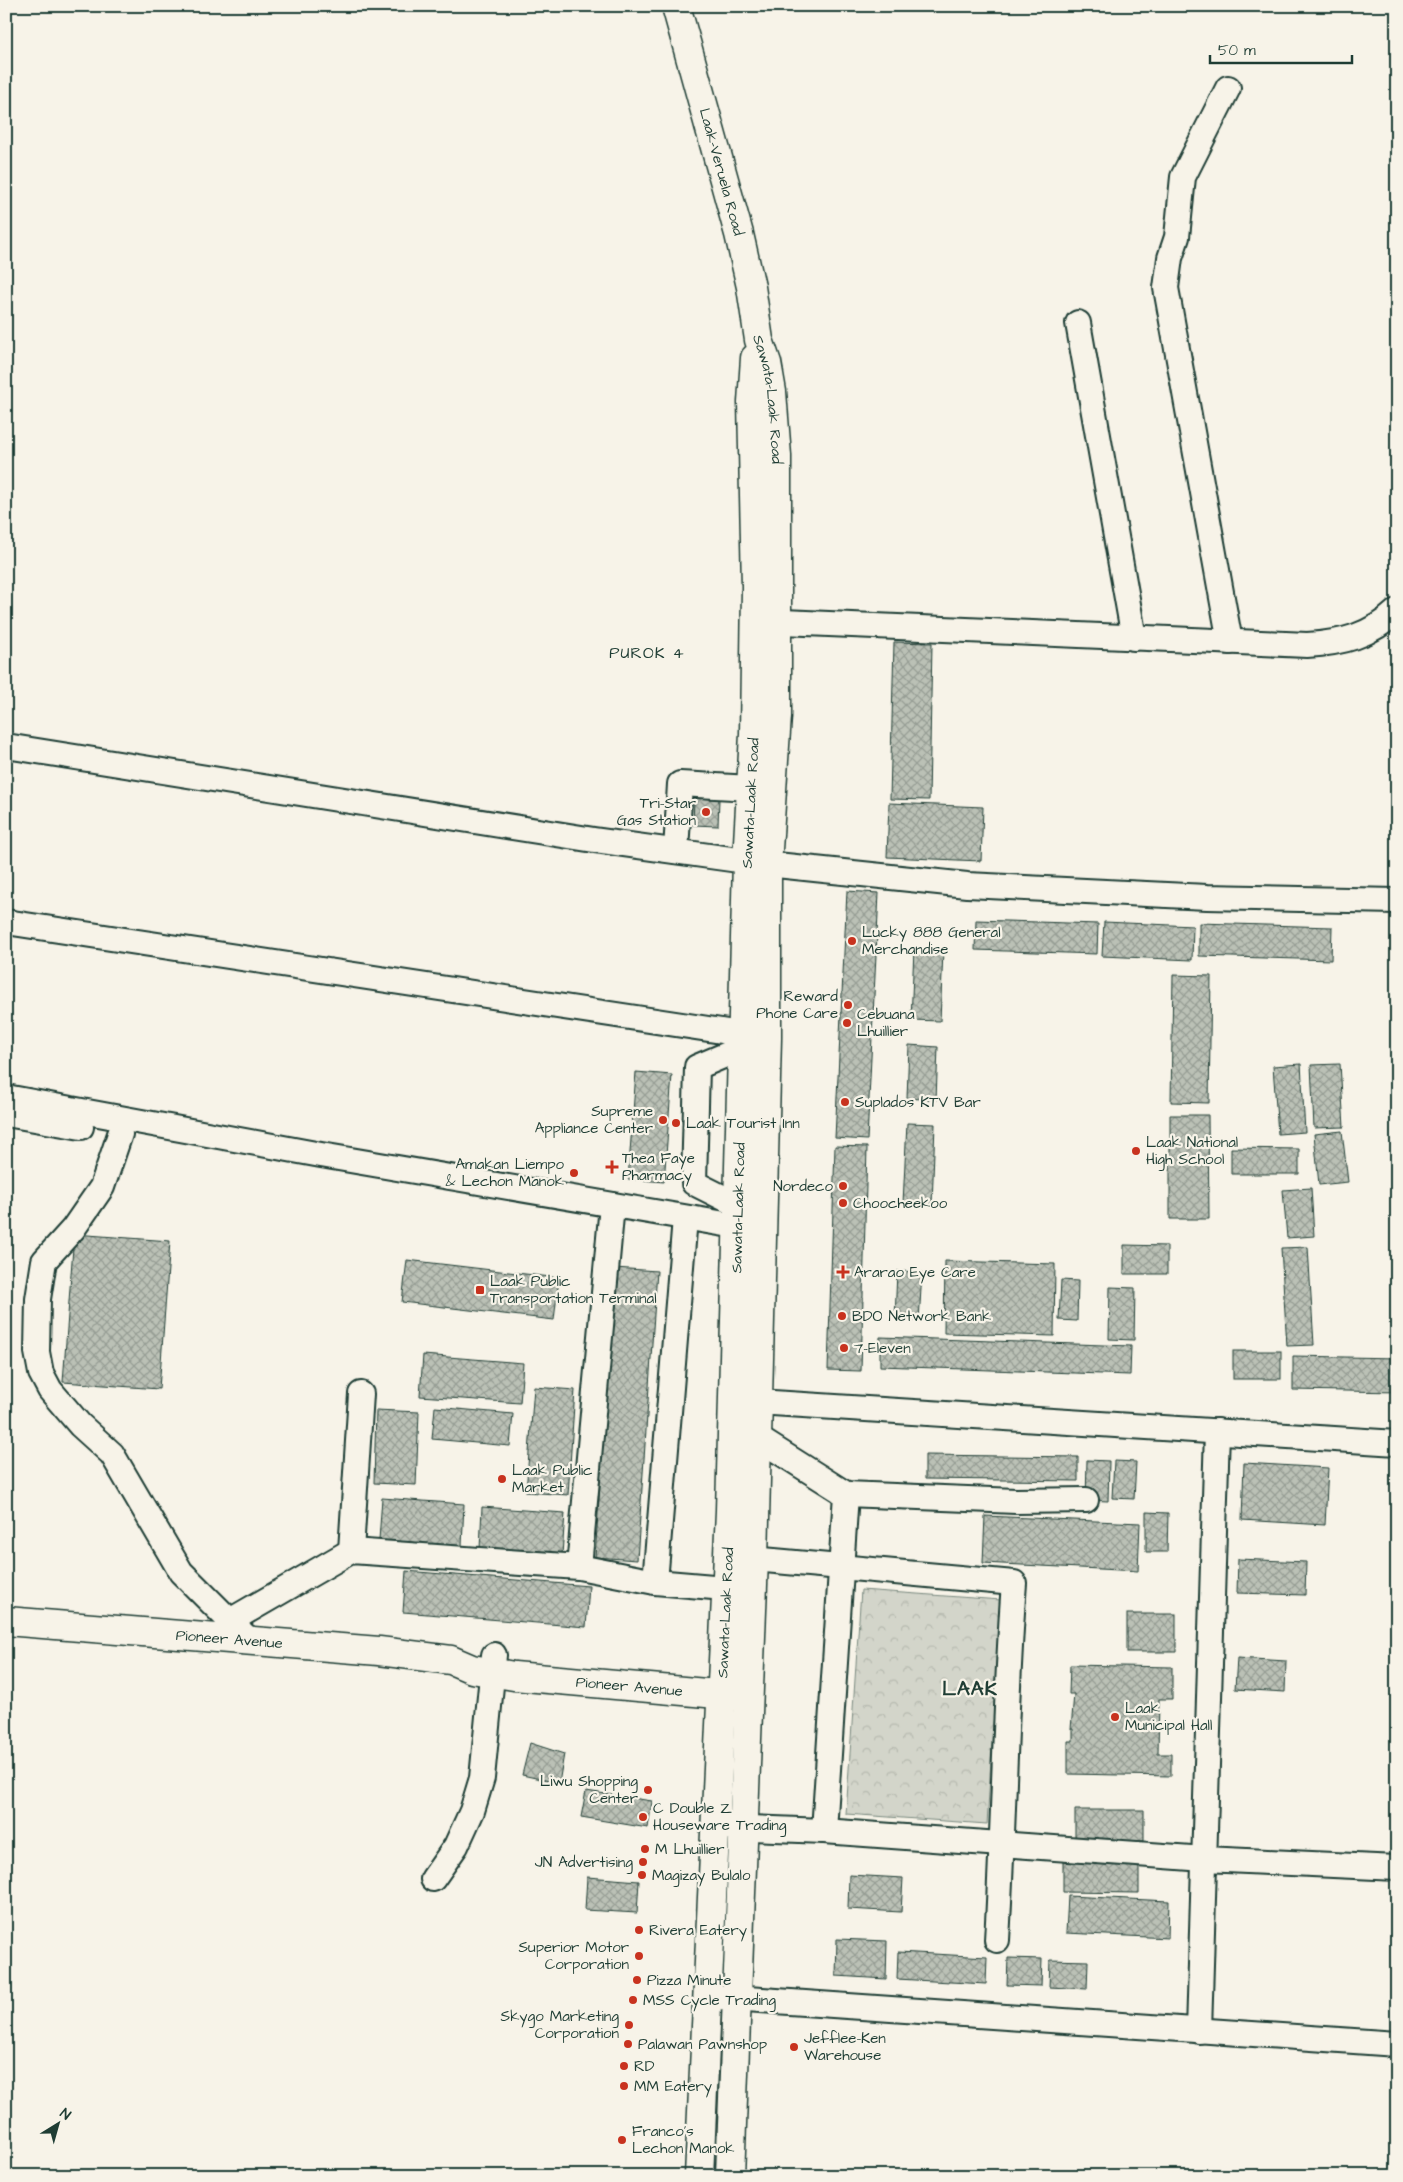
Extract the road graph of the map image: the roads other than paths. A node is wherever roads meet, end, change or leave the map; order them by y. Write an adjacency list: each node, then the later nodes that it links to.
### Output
1 (676, 6): 4 (main road, Laak-Veruela Road)
2 (1228, 88): 8 (street)
3 (1078, 323): 7 (street)
4 (759, 340): 6 (main road, Sawata-Laak Road)
5 (1397, 611): 8 (street)
6 (767, 621): 7 (street); 10 (main road, Sawata-Laak Road); 12 (main road, Sawata-Laak Road)
7 (1134, 638): 8 (street)
8 (1230, 642)
9 (6, 746): 11 (street)
10 (751, 788): 11 (street); 12 (main road, Sawata-Laak Road)
11 (676, 851): 12 (street)
12 (757, 862): 13 (street); 15 (main road, Sawata-Laak Road)
13 (1397, 902)
14 (6, 922): 15 (street)
15 (751, 1040): 21 (main road, Sawata-Laak Road); 21 (main road, Sawata-Laak Road); 21 (street)
16 (6, 1096): 19 (street)
17 (6, 1114): 18 (street)
18 (120, 1134): 19 (street); 36 (street)
19 (611, 1213): 20 (street); 31 (street)
20 (684, 1226): 21 (street); 33 (street)
21 (748, 1229): 23 (main road, Sawata-Laak Road); 34 (main road, Sawata-Laak Road)
22 (362, 1394): 29 (street)
23 (757, 1402): 24 (street); 25 (main road, Sawata-Laak Road)
24 (1216, 1431): 26 (street); 45 (street)
25 (756, 1436): 27 (street); 30 (main road, Sawata-Laak Road)
26 (1397, 1443)
27 (846, 1494): 28 (street); 32 (street)
28 (1086, 1500)
29 (351, 1551): 31 (street); 36 (street)
30 (754, 1559): 32 (street); 40 (main road, Sawata-Laak Road)
31 (579, 1567): 33 (street)
32 (842, 1567): 43 (street); 44 (street)
33 (655, 1582): 34 (street)
34 (725, 1588): 39 (main road, Sawata-Laak Road)
35 (6, 1621): 37 (main road, Pioneer Avenue)
36 (230, 1621): 37 (street)
37 (249, 1640): 38 (main road, Pioneer Avenue)
38 (493, 1664): 39 (main road, Pioneer Avenue); 47 (street)
39 (722, 1685): 40 (main road, Pioneer Avenue); 41 (main road, Sawata-Laak Road)
40 (749, 1688): 42 (main road, Sawata-Laak Road)
41 (714, 1826): 42 (street); 49 (main road, Sawata-Laak Road)
42 (743, 1827): 43 (street); 50 (main road, Sawata-Laak Road)
43 (824, 1831): 44 (street)
44 (1003, 1845): 45 (street); 48 (street)
45 (1205, 1859): 46 (street); 51 (street)
46 (1397, 1868)
47 (433, 1879)
48 (997, 1940)
49 (706, 1996): 50 (street); 53 (main road, Sawata-Laak Road)
50 (736, 1998): 51 (street); 55 (main road, Sawata-Laak Road)
51 (1200, 2031): 52 (street)
52 (1397, 2044)
53 (699, 2176): 54 (street)
54 (710, 2176)
55 (730, 2176)

